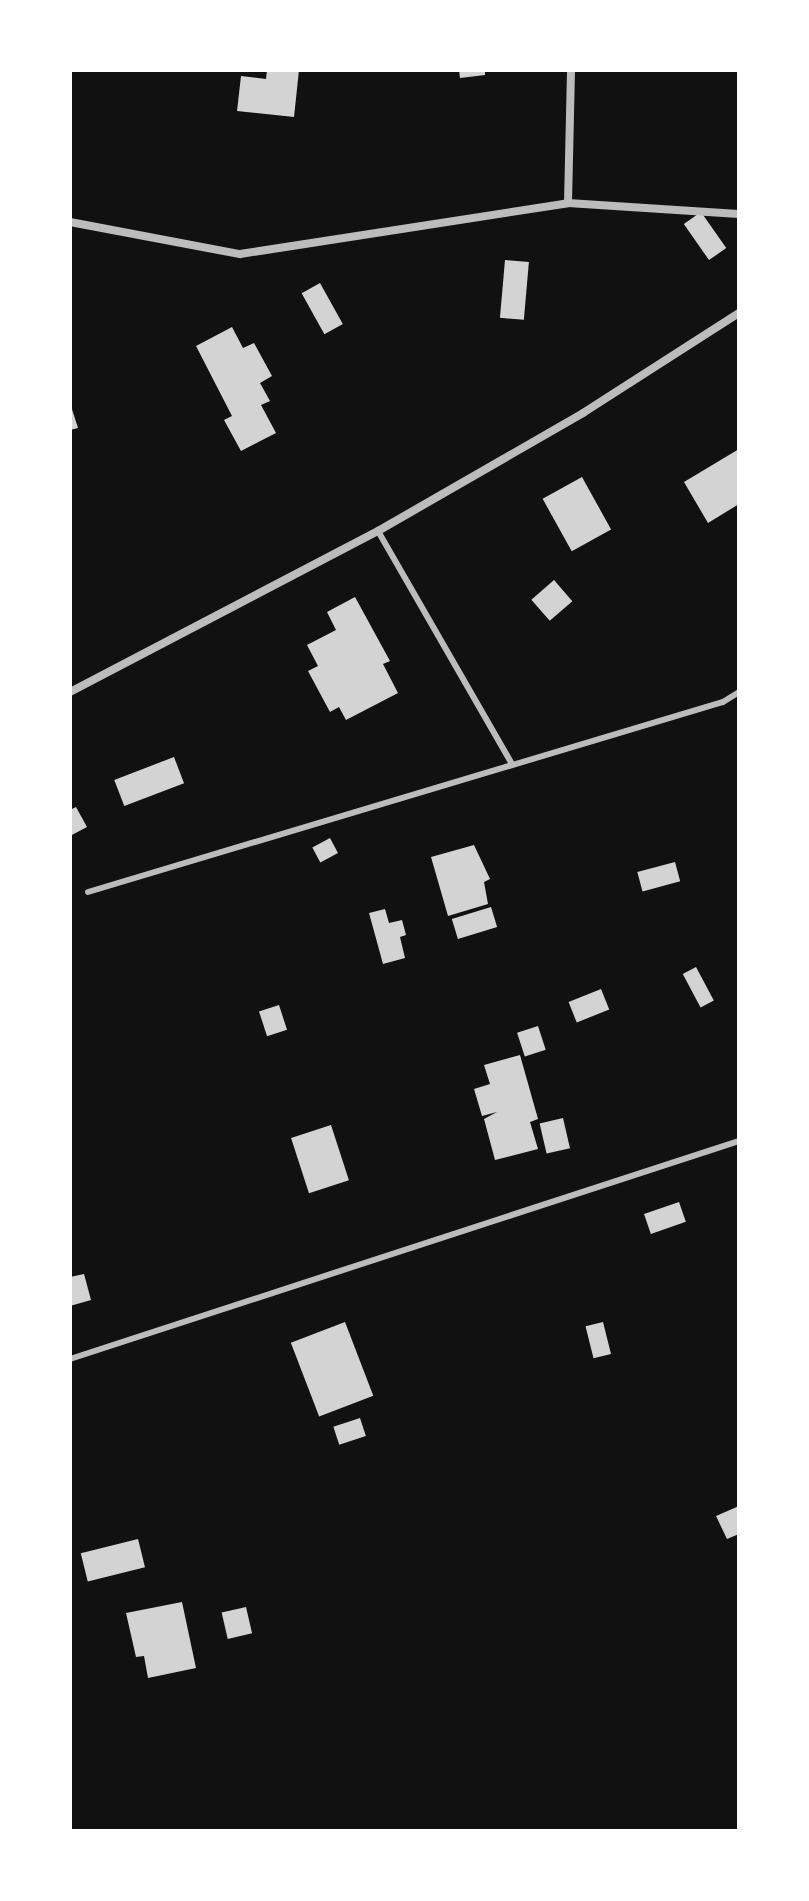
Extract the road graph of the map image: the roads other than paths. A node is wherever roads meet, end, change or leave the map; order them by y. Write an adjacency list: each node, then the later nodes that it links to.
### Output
1 (571, 70): 2 (street)
2 (568, 203): 3 (street); 4 (street)
3 (739, 214)
4 (70, 222)
5 (739, 313): 6 (street)
6 (378, 531): 7 (street); 9 (lane)
7 (70, 692)
8 (739, 692): 9 (lane)
9 (511, 762): 10 (lane)
10 (88, 892)
11 (739, 1141): 12 (lane)
12 (70, 1359)

